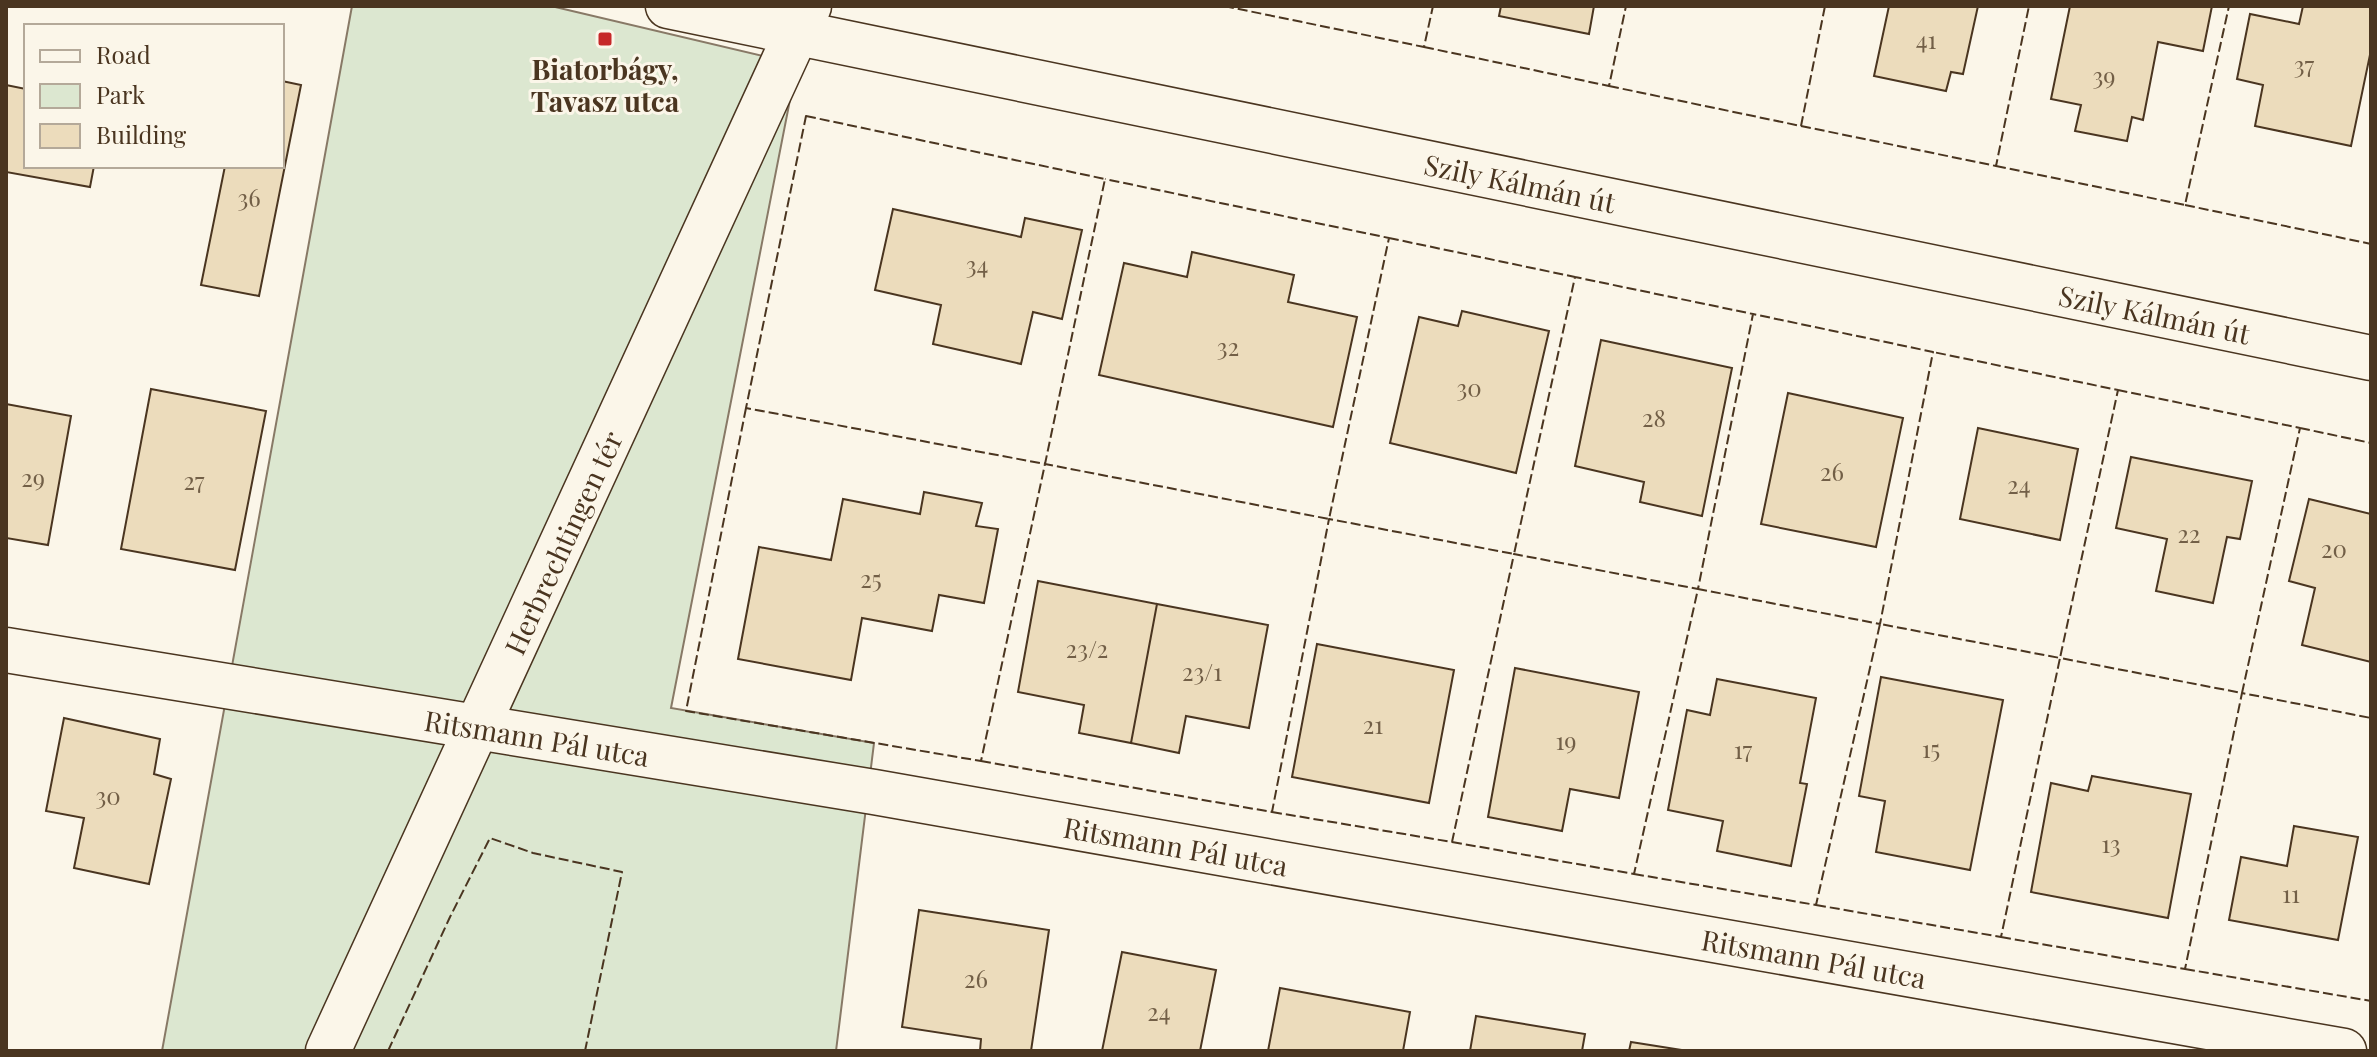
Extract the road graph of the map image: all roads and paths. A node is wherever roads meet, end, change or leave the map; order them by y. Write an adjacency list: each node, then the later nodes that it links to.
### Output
1 (668, 6): 2 (street, Szily Kálmán út)
2 (803, 19): 3 (street, Szily Kálmán út); 5 (street, Herbrechtingen tér)
3 (2371, 358)
4 (6, 650): 5 (street, Ritsmann Pál utca)
5 (477, 726): 6 (street, Herbrechtingen tér); 7 (street, Ritsmann Pál utca)
6 (328, 1051)
7 (2344, 1051)

